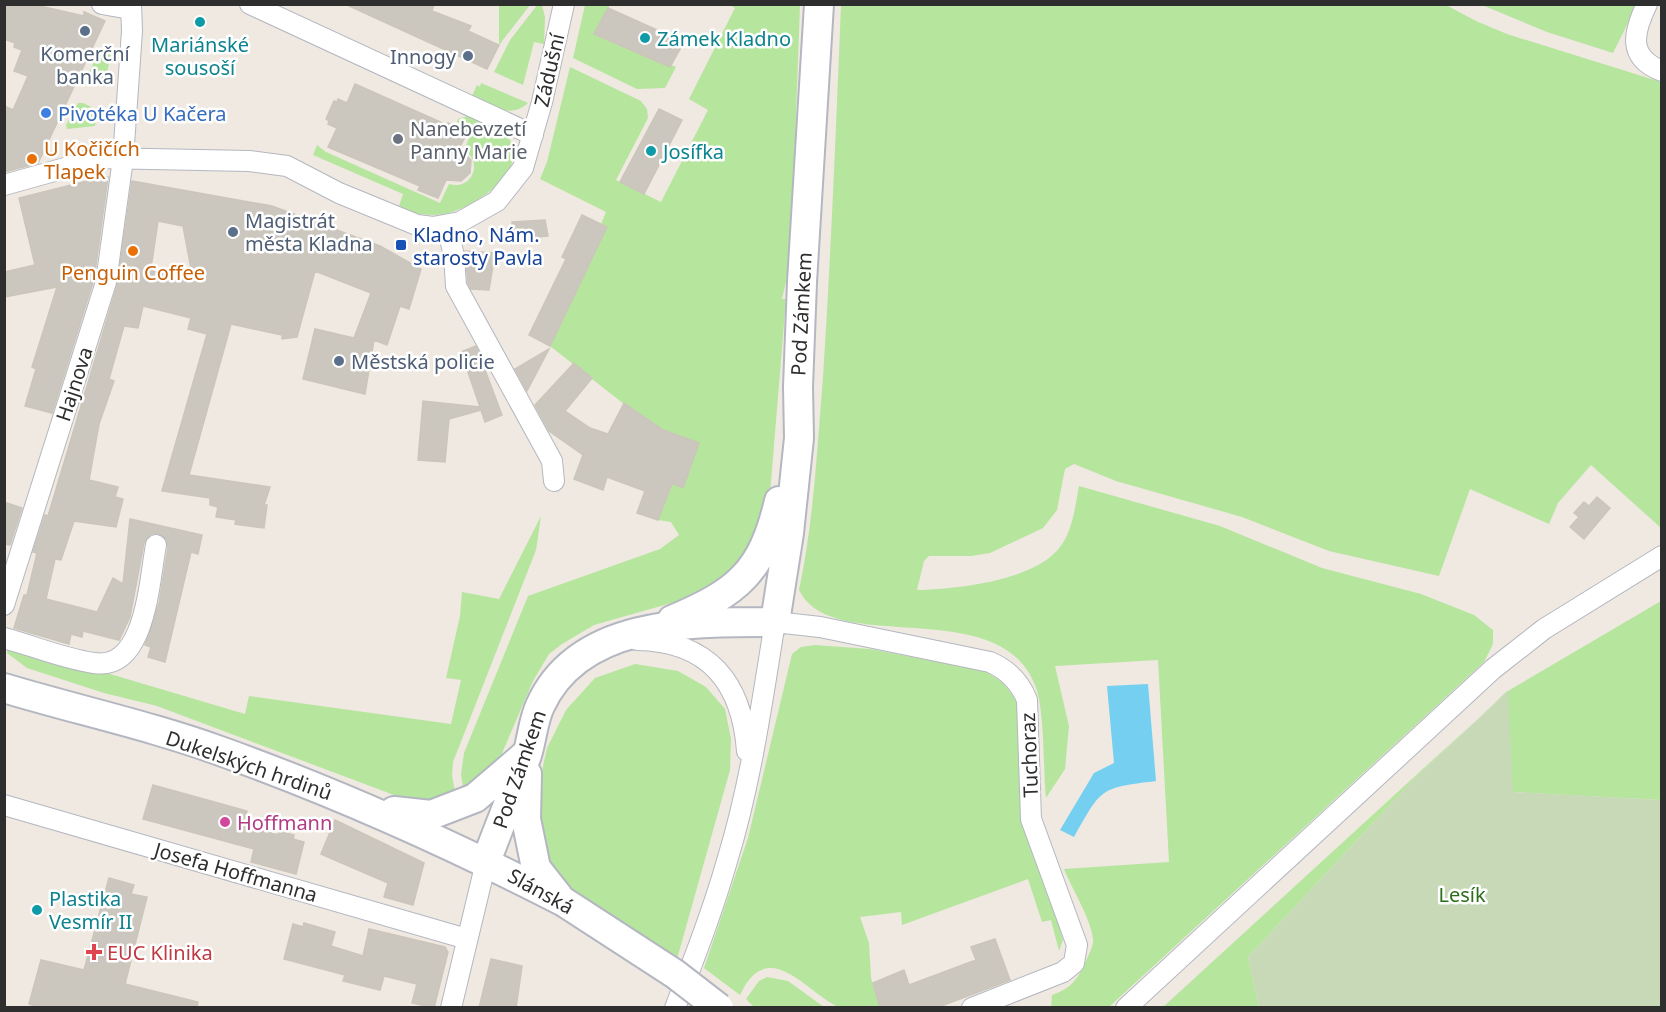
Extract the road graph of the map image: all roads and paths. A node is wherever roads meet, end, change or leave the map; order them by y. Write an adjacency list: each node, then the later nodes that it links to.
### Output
1 (102, 4): 6 (street)
2 (250, 4): 8 (street)
3 (564, 4): 8 (street, Zádušní)
4 (819, 4): 12 (main road, Pod Zámkem)
5 (1647, 4): 7 (street)
6 (130, 7): 9 (street, Hajnova)
7 (1662, 71)
8 (533, 135): 11 (street, Zádušní)
9 (123, 159): 10 (street); 11 (street); 16 (street, Hajnova)
10 (4, 184)
11 (447, 226): 13 (street)
12 (798, 387): 17 (main road, Pod Zámkem); 18 (main road)
13 (554, 481)
14 (156, 546): 19 (street)
15 (1662, 556): 33 (street)
16 (4, 604)
17 (775, 622): 18 (main road, Pod Zámkem); 23 (street, Pod Zámkem); 32 (street, Tuchoraz)
18 (645, 631): 20 (main road, Pod Zámkem)
19 (4, 638)
20 (616, 639): 22 (main road, Pod Zámkem); 23 (street, Pod Zámkem)
21 (4, 688): 25 (main road, Dukelských hrdinů)
22 (528, 753): 25 (main road); 26 (main road, Pod Zámkem); 27 (main road)
23 (749, 774): 30 (street, Pod Zámkem)
24 (4, 805): 28 (street, Josefa Hoffmanna)
25 (368, 808): 26 (main road, Dukelských hrdinů)
26 (486, 862): 27 (main road, Slánská); 28 (street, Slánská)
27 (564, 902): 31 (main road, Slánská, bridge)
28 (467, 939): 29 (street, Slánská)
29 (451, 1008)
30 (675, 1008)
31 (719, 1008)
32 (972, 1008)
33 (1126, 1008)

